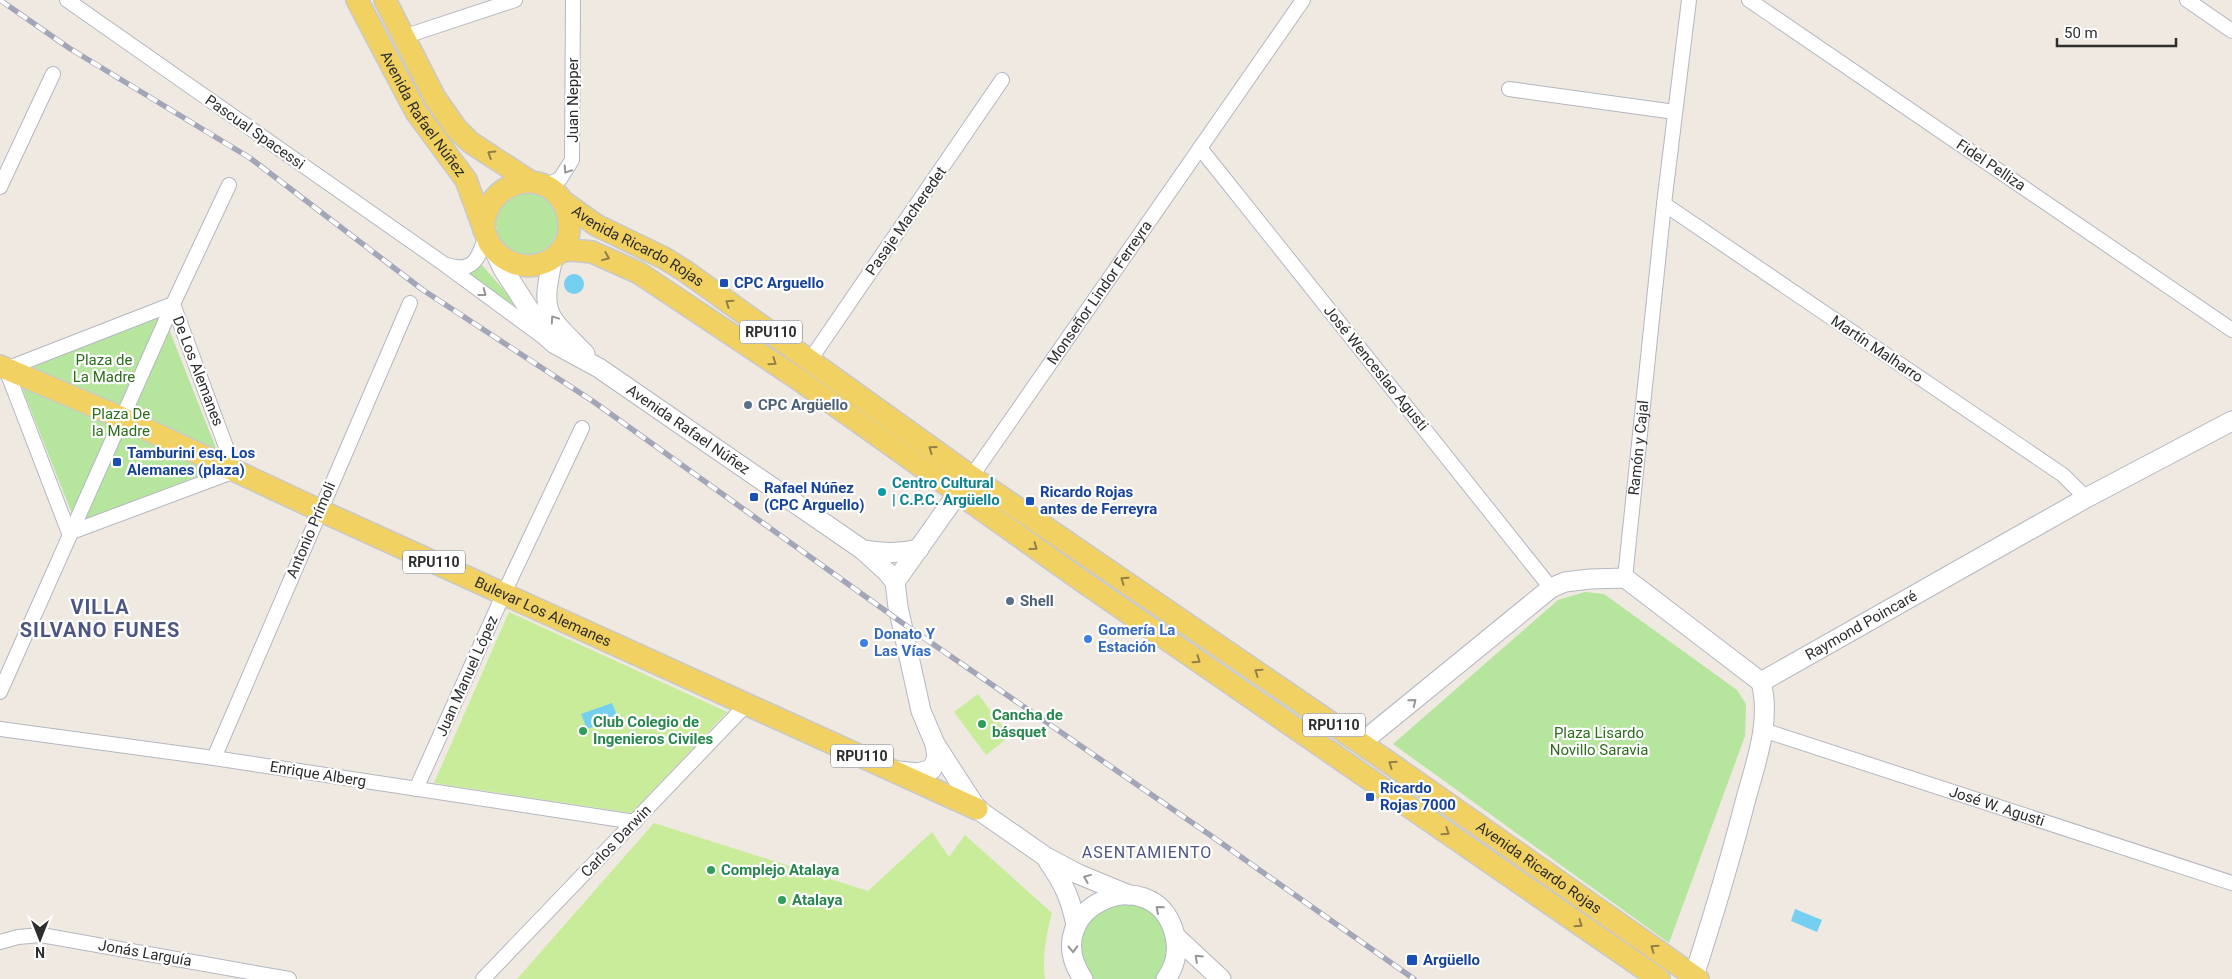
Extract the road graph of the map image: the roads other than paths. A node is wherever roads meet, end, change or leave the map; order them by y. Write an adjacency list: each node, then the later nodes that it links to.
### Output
1 (67, 0): 24 (street, Pascual Spacessi)
2 (357, 0): 22 (main road, Avenida Rafael Núñez)
3 (385, 0): 11 (main road, Avenida Rafael Núñez)
4 (515, 0): 11 (street)
5 (573, 0): 17 (street, Juan Nepper, one-way to 17)
6 (1303, 0): 16 (street, Monseñor Lindor Ferreyra)
7 (1689, 0): 15 (street, Ramón y Cajal)
8 (1749, 0): 27 (street, Fidel Pelliza)
9 (2187, 0): 10 (street)
10 (2232, 31)
11 (403, 37): 17 (main road, Avenida Rafael Núñez, one-way to 11)
12 (52, 74): 19 (street)
13 (1002, 80): 29 (street, Pasaje Macheredet)
14 (1509, 89): 15 (street)
15 (1675, 112): 21 (street, Ramón y Cajal)
16 (1200, 148): 36 (street, Monseñor Lindor Ferreyra); 44 (street, José Wenceslao Agusti)
17 (538, 184): 20 (main road, Avenida Rafael Núñez / RPU110); 22 (main road)
18 (229, 186): 26 (street)
19 (0, 187)
20 (562, 200): 23 (main road, Avenida Rafael Núñez); 29 (main road, Avenida Ricardo Rojas / RPU110, one-way to 20)
21 (1664, 204): 37 (street, Martín Malharro); 42 (street, Ramón y Cajal)
22 (488, 239): 23 (main road, RPU110); 24 (street, Pascual Spacessi); 28 (main road, Avenida Rafael Núñez)
23 (556, 255): 31 (main road, Avenida Rafael Núñez, one-way to 23); 36 (main road, Avenida Ricardo Rojas / RPU110, one-way to 36)
24 (444, 264): 28 (street, Pascual Spacessi, one-way to 28)
25 (410, 303): 38 (street, Antonio Prímoli)
26 (173, 304): 30 (street, De Los Alemanes); 32 (street); 35 (street, De Los Alemanes)
27 (2232, 330)
28 (555, 344): 31 (main road, Avenida Rafael Núñez)
29 (810, 360): 36 (main road, Avenida Ricardo Rojas / RPU110, one-way to 29)
30 (3, 367): 32 (main road, Bulevar Los Alemanes / RPU110); 39 (street)
31 (598, 368): 41 (main road, Avenida Rafael Núñez)
32 (122, 418): 35 (main road, Bulevar Los Alemanes / RPU110); 39 (street)
33 (2232, 421): 37 (main road, Raymond Poincaré)
34 (582, 428): 45 (street, Juan Manuel López)
35 (235, 470): 38 (main road, Bulevar Los Alemanes / RPU110); 39 (street)
36 (965, 485): 40 (main road, Monseñor Lindor Ferreyra); 49 (main road, Avenida Ricardo Rojas / RPU110, one-way to 49); 53 (main road, Avenida Ricardo Rojas / RPU110, one-way to 36)
37 (2086, 498): 46 (main road, Raymond Poincaré)
38 (319, 510): 45 (main road, Bulevar Los Alemanes / RPU110); 54 (street, Antonio Prímoli)
39 (70, 533): 47 (street)
40 (919, 549): 41 (main road); 43 (main road, Monseñor Lindor Ferreyra)
41 (863, 550): 43 (main road, Avenida Rafael Núñez)
42 (1625, 578): 44 (main road); 46 (main road)
43 (895, 582): 52 (main road)
44 (1551, 588): 53 (main road, one-way to 44)
45 (504, 593): 48 (main road, Bulevar Los Alemanes / RPU110); 56 (street, Juan Manuel López)
46 (1762, 682): 51 (main road)
47 (0, 692)
48 (748, 704): 55 (main road, Bulevar Los Alemanes / RPU110); 58 (street, Carlos Darwin)
49 (1272, 712): 53 (main road); 71 (main road, Avenida Ricardo Rojas / RPU110, one-way to 71)
50 (0, 729): 54 (street, Enrique Alberg)
51 (1763, 730): 60 (street, José W. Agusti); 66 (main road)
52 (935, 744): 55 (main road); 57 (main road)
53 (1361, 744): 66 (main road, Avenida Ricardo Rojas / RPU110, one-way to 53)
54 (214, 758): 56 (street, Enrique Alberg)
55 (896, 771): 57 (main road, Bulevar Los Alemanes / RPU110)
56 (416, 789): 58 (street, Enrique Alberg)
57 (977, 809): 59 (main road)
58 (635, 822): 68 (street, Carlos Darwin)
59 (1046, 857): 61 (main road, one-way to 59); 62 (main road)
60 (2232, 883)
61 (1129, 895): 62 (main road); 63 (main road, one-way to 61)
62 (1076, 926): 65 (main road, one-way to 65)
63 (1176, 937): 69 (main road); 70 (main road, one-way to 63)
64 (0, 942): 67 (street, Jonás Larguía)
65 (1079, 976)
66 (1694, 978)
67 (289, 979)
68 (483, 979)
69 (1166, 979)
70 (1221, 979)
71 (1659, 979)

